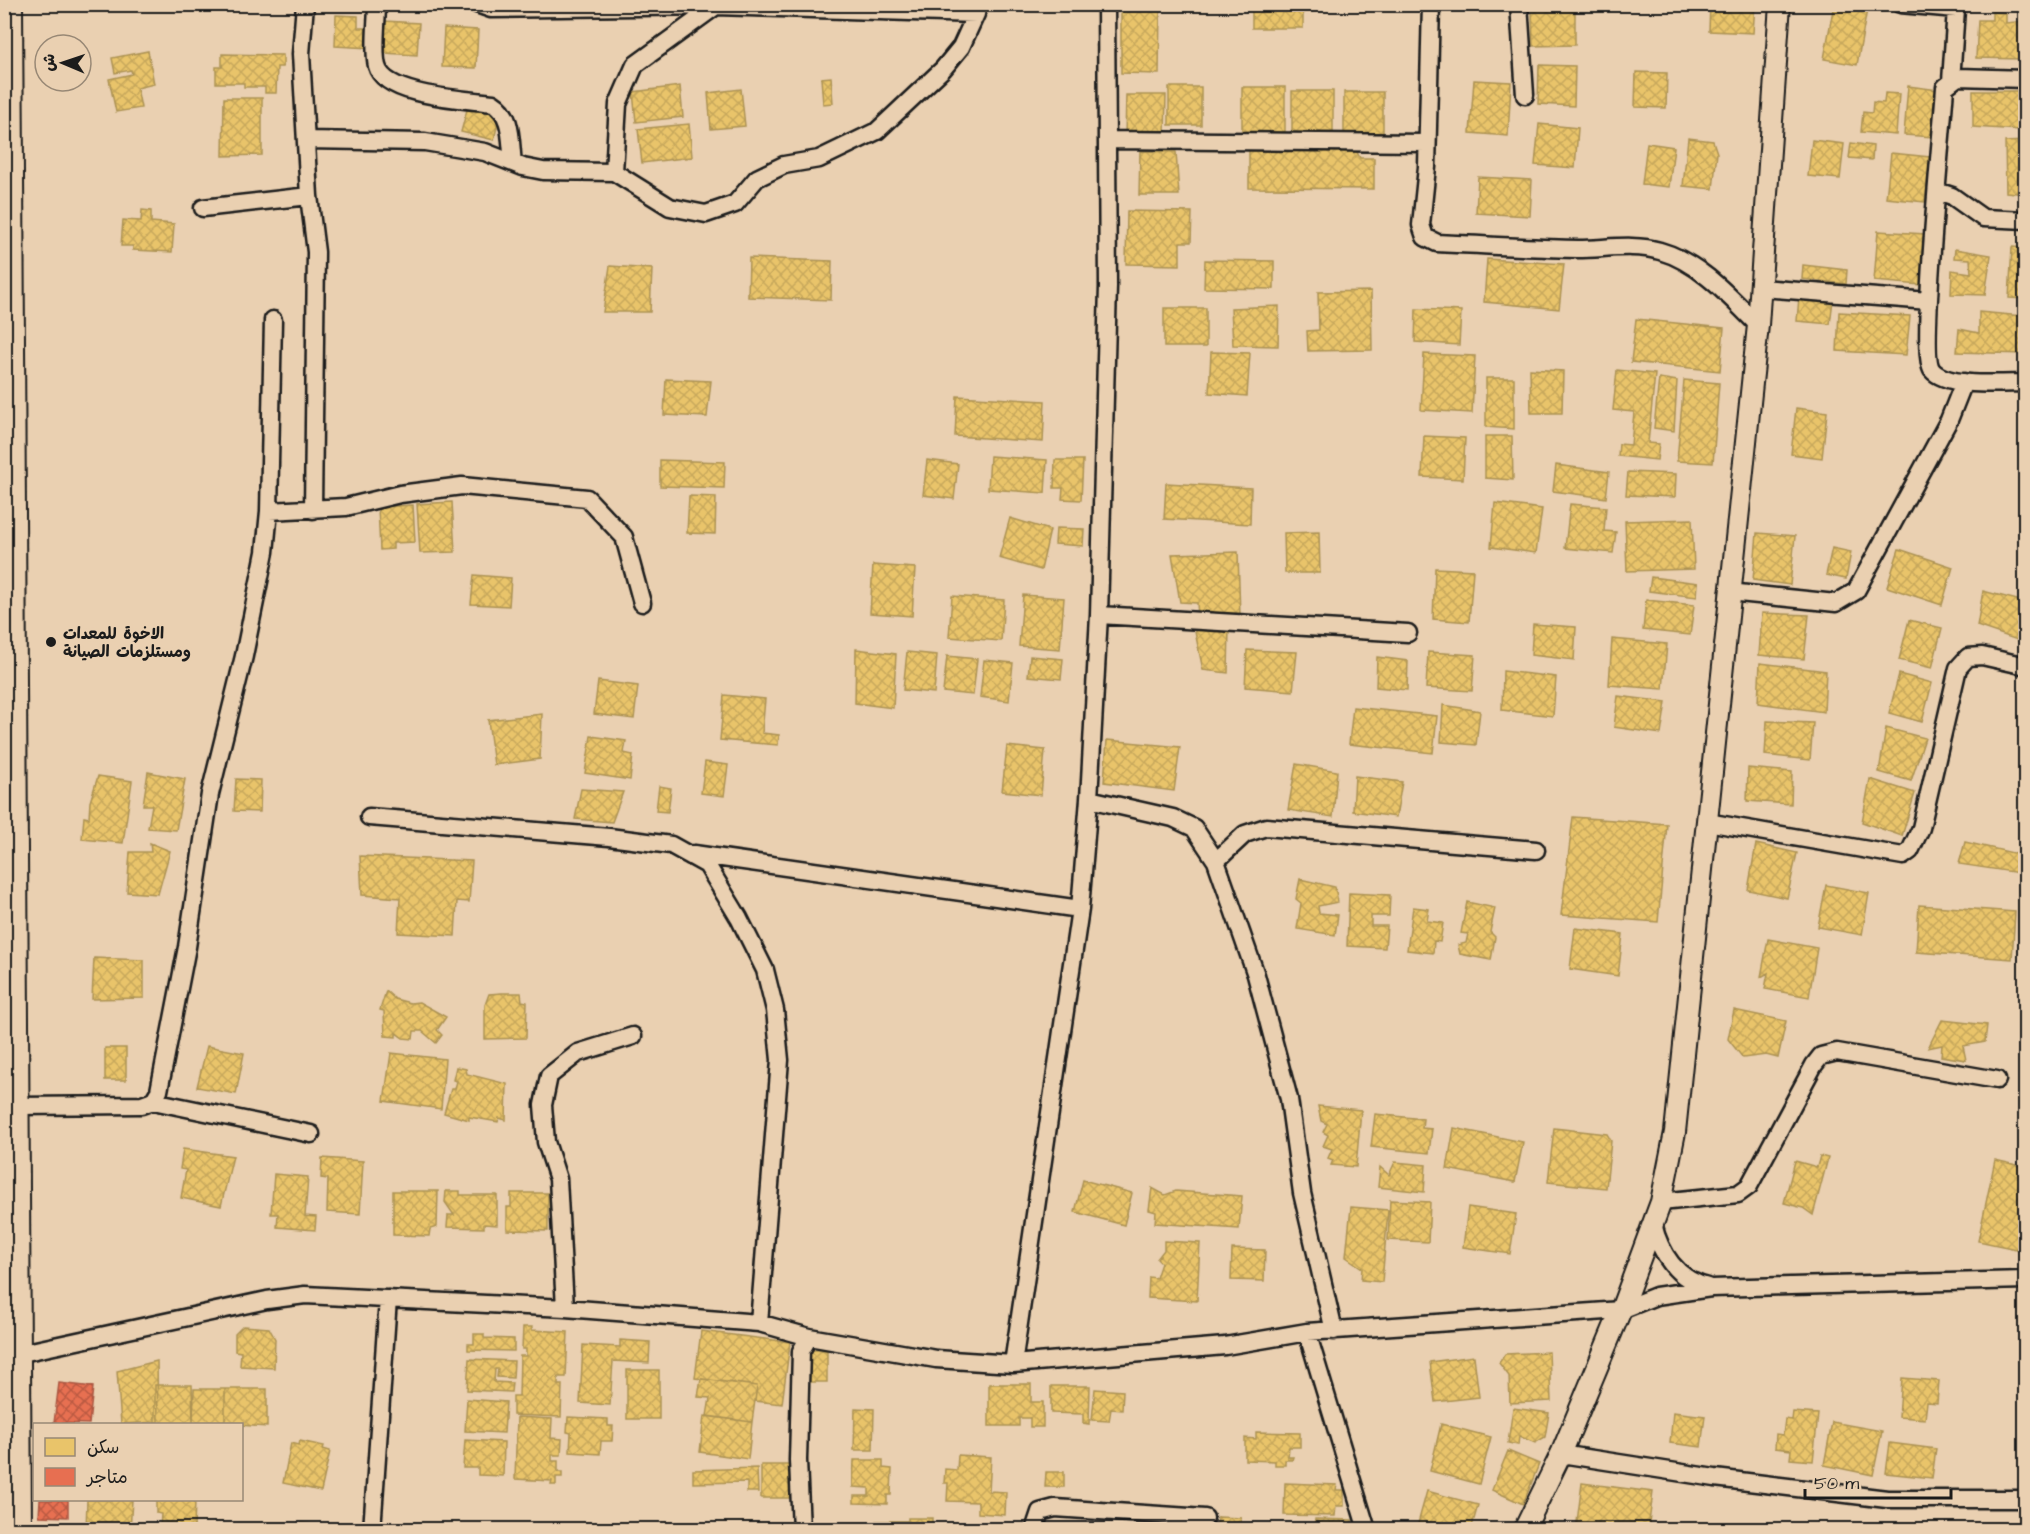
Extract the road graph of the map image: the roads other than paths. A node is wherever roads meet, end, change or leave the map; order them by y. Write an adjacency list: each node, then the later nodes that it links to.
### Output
1 (9, 4): 25 (main road)
2 (305, 4): 15 (street)
3 (377, 4): 18 (street)
4 (477, 4): 10 (street)
5 (1106, 4): 16 (street)
6 (1431, 4): 17 (street)
7 (1519, 4): 14 (street)
8 (1780, 4): 24 (street)
9 (1900, 4): 13 (street)
10 (716, 6): 11 (street); 19 (street)
11 (977, 9): 19 (street)
12 (2025, 79): 13 (street)
13 (1951, 81): 20 (street)
14 (1525, 96)
15 (306, 140): 18 (street); 21 (street)
16 (1107, 140): 17 (street); 35 (street)
17 (1427, 142): 28 (street)
18 (513, 163): 19 (street)
19 (614, 172)
20 (1937, 191): 23 (street); 26 (street)
21 (309, 196): 22 (street); 31 (street)
22 (203, 208)
23 (2025, 220)
24 (1761, 288): 26 (street); 28 (street)
25 (7, 295): 48 (main road)
26 (1929, 301): 29 (street)
27 (273, 320): 32 (street)
28 (1758, 325): 33 (street)
29 (1964, 382): 30 (street); 33 (street)
30 (2025, 383)
31 (313, 510): 32 (street); 34 (street)
32 (269, 511): 47 (street)
33 (1729, 592): 40 (street)
34 (642, 603)
35 (1099, 615): 36 (street); 38 (street)
36 (1408, 633)
37 (2025, 666): 40 (street)
38 (1089, 799): 43 (street); 44 (street)
39 (369, 817): 42 (street)
40 (1707, 822): 50 (street)
41 (1536, 850): 43 (street)
42 (690, 854): 44 (street); 57 (street)
43 (1216, 861): 58 (street)
44 (1080, 909): 62 (street)
45 (633, 1036): 55 (street)
46 (1997, 1080): 50 (street)
47 (153, 1101): 48 (street); 49 (street)
48 (15, 1106): 61 (main road)
49 (311, 1134)
50 (1661, 1202): 51 (street)
51 (1653, 1224): 53 (street); 56 (street)
52 (2025, 1280): 53 (street)
53 (1711, 1288): 56 (street)
54 (388, 1299): 55 (street); 61 (street); 67 (street)
55 (565, 1308): 57 (street)
56 (1621, 1310): 58 (street); 63 (street)
57 (759, 1323): 60 (street)
58 (1334, 1331): 59 (street)
59 (1307, 1332): 62 (street); 70 (street)
60 (808, 1337): 62 (street); 68 (street)
61 (11, 1356): 66 (main road)
62 (1013, 1364)
63 (1561, 1454): 64 (street); 71 (street)
64 (2025, 1499)
65 (1205, 1518): 69 (street)
66 (18, 1530)
67 (372, 1530)
68 (801, 1530)
69 (1034, 1530)
70 (1368, 1530)
71 (1524, 1530)

